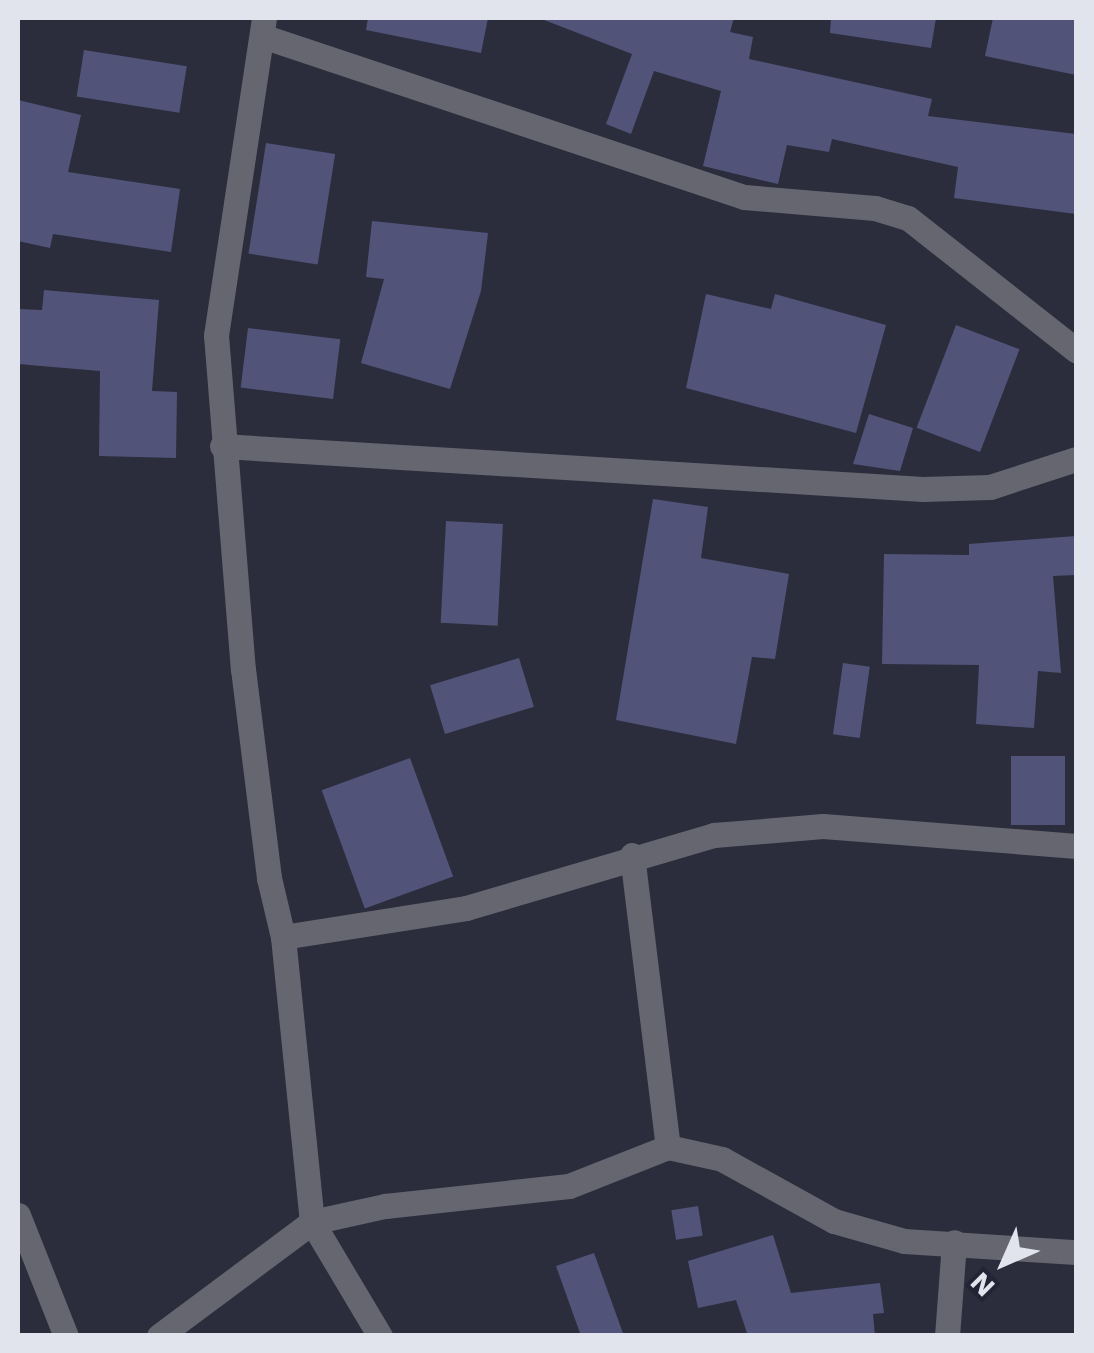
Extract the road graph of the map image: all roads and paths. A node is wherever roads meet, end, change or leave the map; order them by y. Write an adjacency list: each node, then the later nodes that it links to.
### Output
1 (264, 27): 2 (street); 3 (street)
2 (1076, 350)
3 (222, 446): 4 (street); 7 (street)
4 (1076, 459)
5 (1076, 846): 6 (street)
6 (632, 855): 7 (street); 8 (street)
7 (283, 937): 10 (street)
8 (668, 1146): 10 (street); 11 (street)
9 (18, 1215): 13 (street)
10 (312, 1222): 14 (street); 15 (street)
11 (954, 1242): 12 (street); 16 (street)
12 (1076, 1252)
13 (66, 1336)
14 (160, 1336)
15 (380, 1336)
16 (947, 1336)

